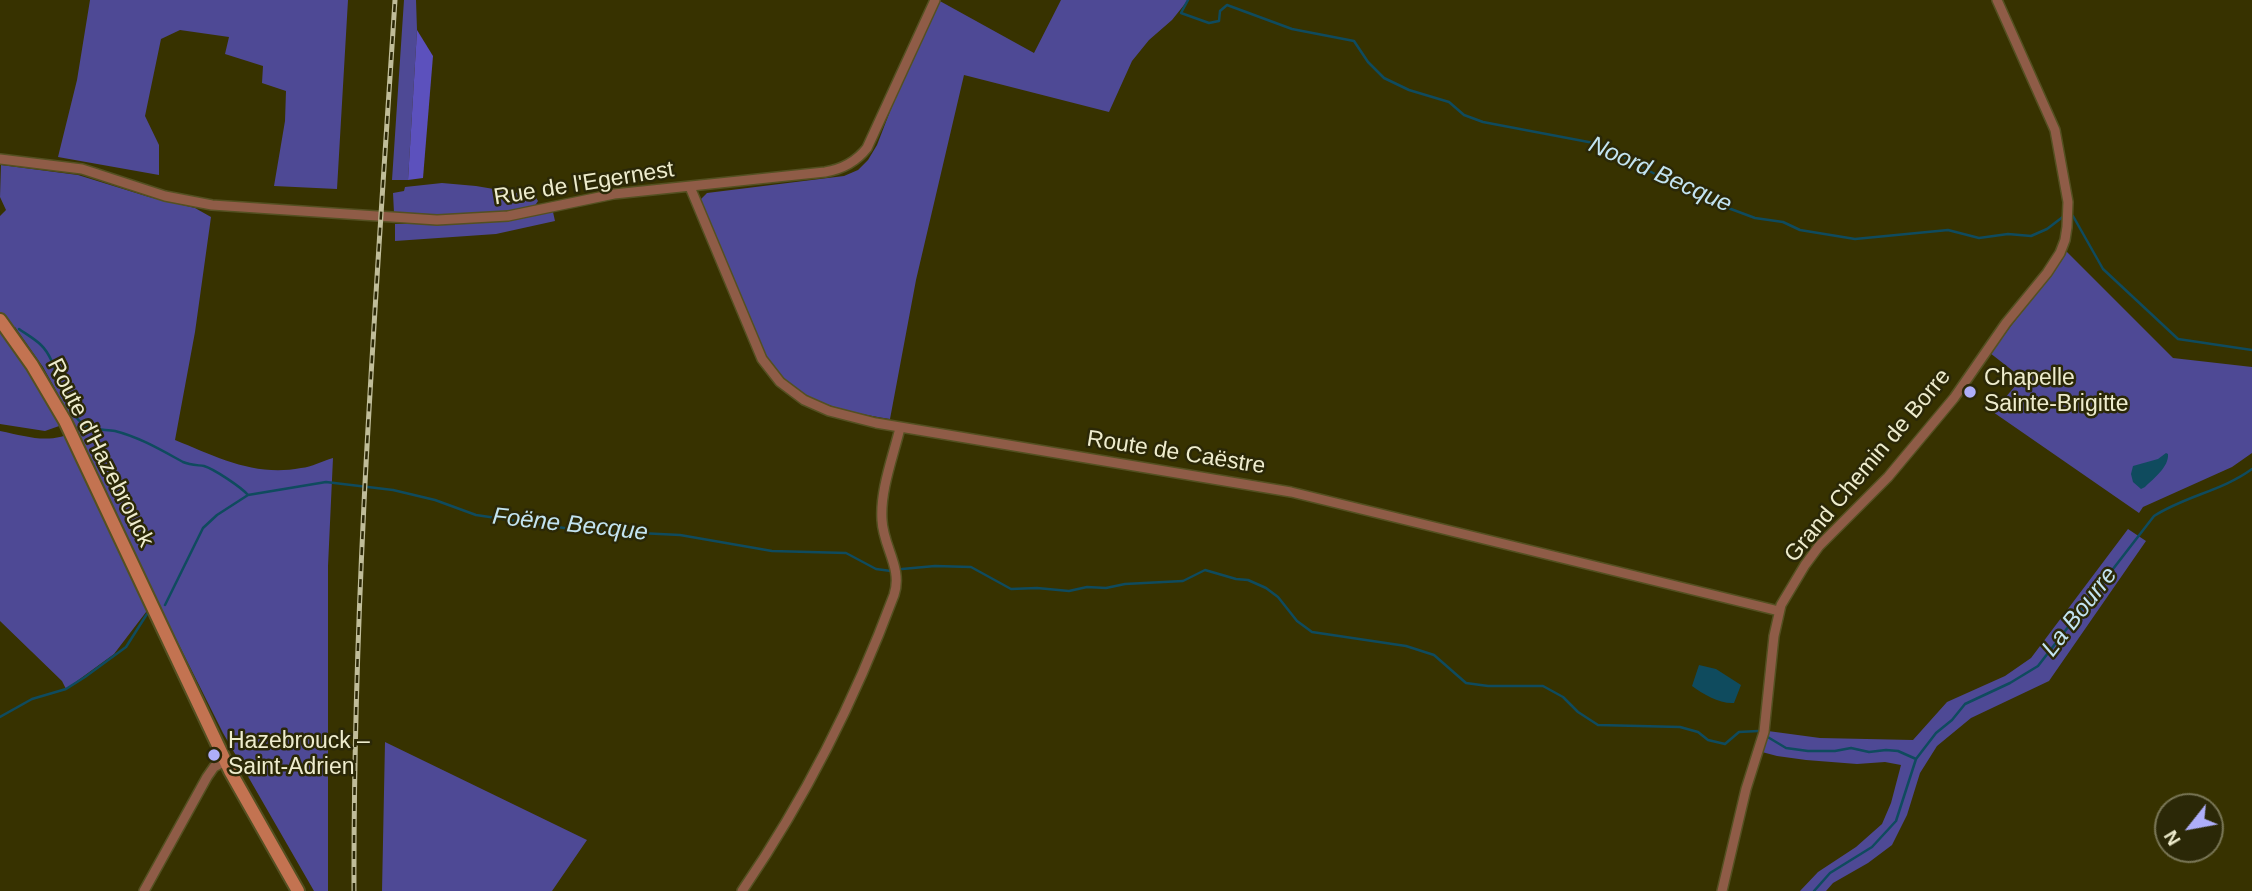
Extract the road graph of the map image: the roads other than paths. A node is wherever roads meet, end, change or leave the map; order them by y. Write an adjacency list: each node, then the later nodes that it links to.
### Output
1 (935, 0): 4 (street, Rue de l'Egernest)
2 (1997, 0): 7 (street, Grand Chemin de Borre)
3 (0, 159): 4 (street, Rue de l'Egernest)
4 (690, 187): 6 (street, Route de Caëstre)
5 (0, 320): 8 (main road, Route d'Hazebrouck)
6 (900, 428): 7 (street, Route de Caëstre); 11 (street)
7 (1779, 611): 12 (street, Grand Chemin de Borre)
8 (225, 761): 9 (street); 10 (main road, Route d'Hazebrouck)
9 (145, 891)
10 (299, 891)
11 (742, 891)
12 (1722, 891)

